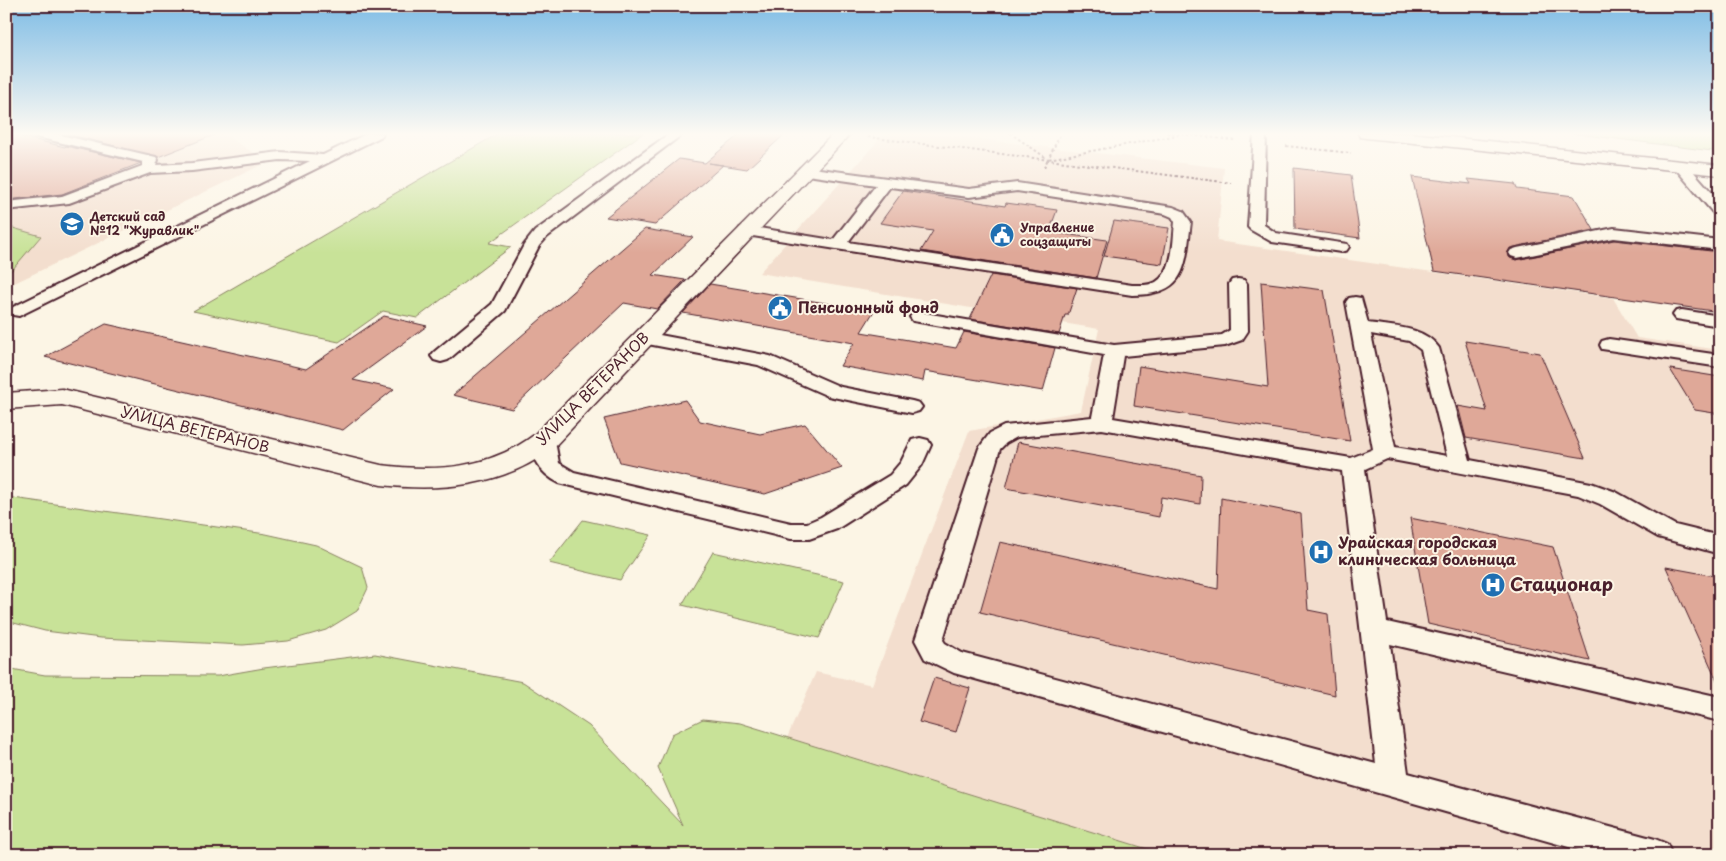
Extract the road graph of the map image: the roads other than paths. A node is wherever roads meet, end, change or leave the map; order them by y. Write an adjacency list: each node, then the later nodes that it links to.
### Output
1 (137, 173): 9 (lane)
2 (296, 173): 17 (lane)
3 (623, 173): 24 (lane)
4 (803, 173): 11 (street, УЛИЦА ВЕТЕРАНОВ)
5 (821, 173): 8 (lane)
6 (1259, 173): 14 (lane)
7 (1687, 173): 10 (lane)
8 (886, 182): 12 (lane); 12 (lane)
9 (6, 206)
10 (1720, 212)
11 (746, 231): 12 (lane); 21 (street, УЛИЦА ВЕТЕРАНОВ)
12 (837, 245)
13 (1720, 245): 15 (lane)
14 (1342, 247)
15 (1517, 253)
16 (1238, 284): 23 (lane)
17 (19, 311)
18 (1682, 315): 20 (lane)
19 (919, 317): 23 (lane)
20 (1720, 321)
21 (644, 338): 27 (lane); 29 (street, УЛИЦА ВЕТЕРАНОВ)
22 (1608, 345): 25 (lane)
23 (1114, 351): 28 (lane)
24 (441, 356)
25 (1720, 361)
26 (6, 400): 29 (street, УЛИЦА ВЕТЕРАНОВ)
27 (912, 407)
28 (1102, 423): 32 (lane); 37 (lane)
29 (544, 441): 30 (lane)
30 (920, 445)
31 (1384, 452): 32 (lane); 33 (lane); 33 (lane)
32 (1353, 466): 35 (lane)
33 (1460, 466): 34 (lane)
34 (1720, 545)
35 (1375, 630): 36 (lane); 37 (lane)
36 (1720, 709)
37 (1394, 783): 38 (lane)
38 (1655, 855)

